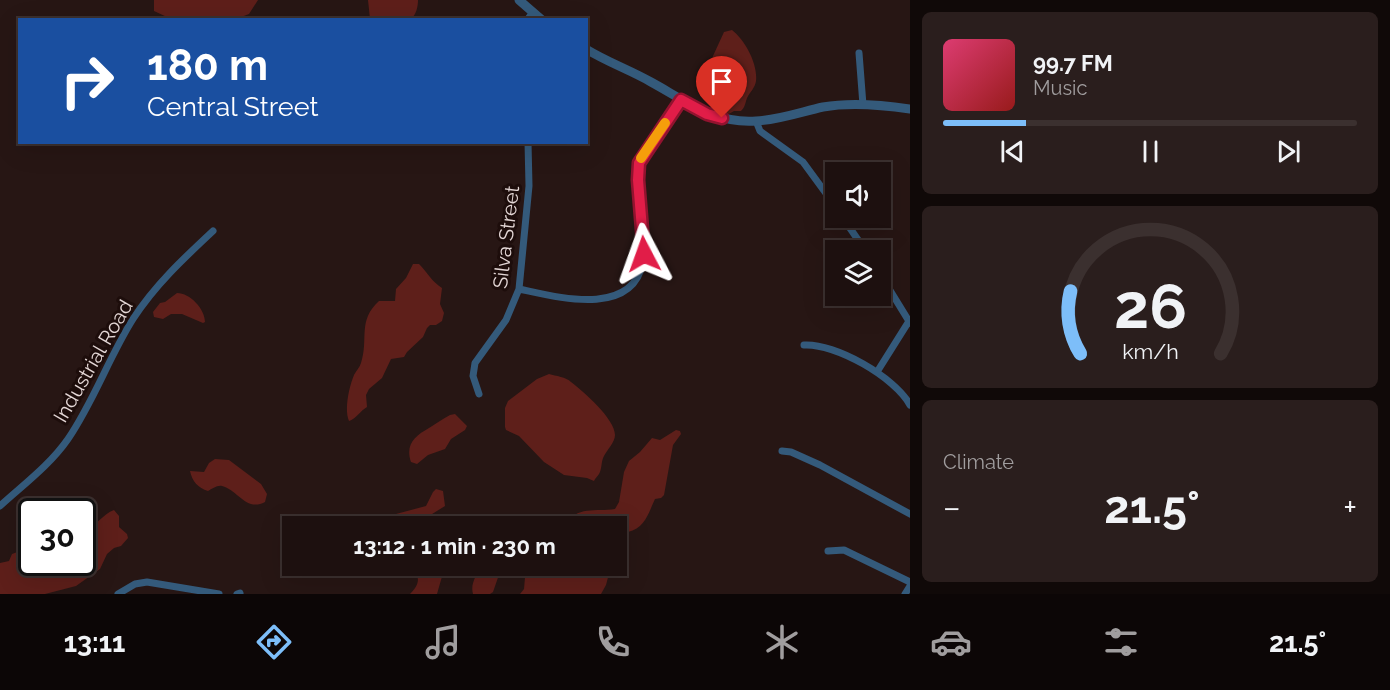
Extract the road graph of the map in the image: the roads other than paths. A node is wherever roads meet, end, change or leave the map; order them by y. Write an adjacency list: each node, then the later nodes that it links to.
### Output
1 (519, 0): 2 (street)
2 (530, 16)
3 (588, 50): 5 (street)
4 (859, 53): 6 (street)
5 (681, 100): 8 (street); 12 (street)
6 (863, 105): 7 (street); 8 (street)
7 (910, 109)
8 (756, 121): 10 (street)
9 (528, 144): 12 (street, Silva Street)
10 (825, 192)
11 (213, 231): 20 (street, Industrial Road)
12 (519, 289): 17 (street, Silva Street)
13 (891, 292): 14 (street)
14 (909, 322): 16 (street)
15 (804, 345): 16 (street)
16 (877, 372): 18 (street)
17 (479, 394)
18 (910, 405)
19 (782, 451): 21 (street)
20 (0, 506)
21 (910, 514)
22 (828, 551): 23 (street)
23 (910, 584): 26 (street)
24 (118, 594): 25 (street)
25 (219, 594)
26 (905, 594)

